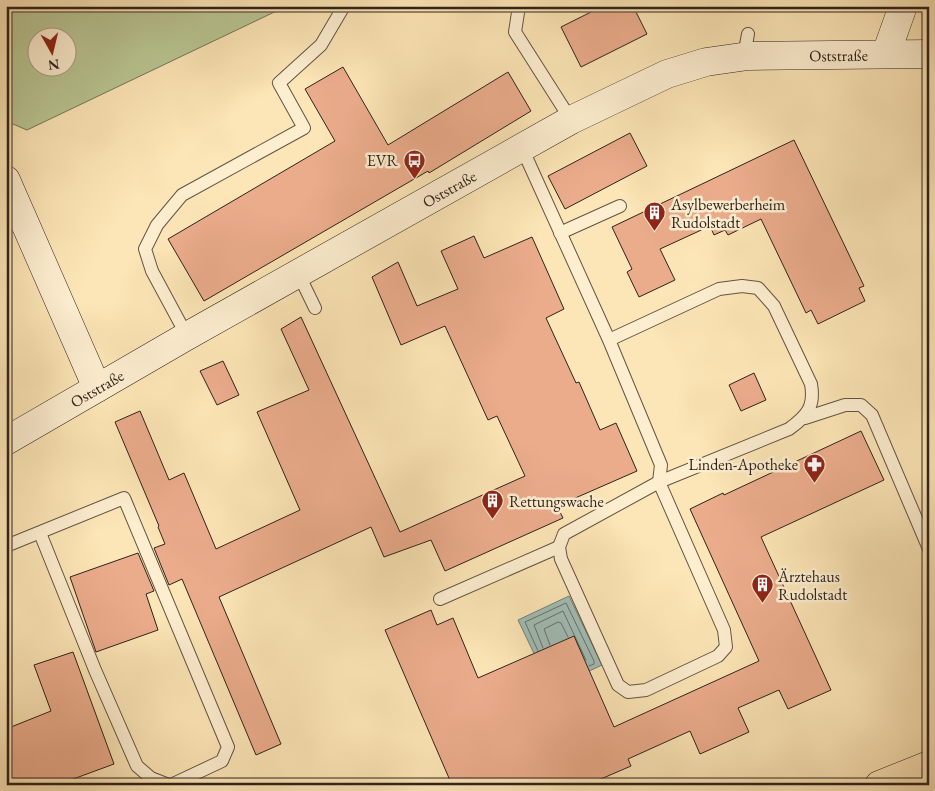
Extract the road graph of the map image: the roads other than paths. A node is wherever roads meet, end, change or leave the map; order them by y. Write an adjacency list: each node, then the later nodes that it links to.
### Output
1 (344, 6): 13 (lane)
2 (519, 6): 6 (lane)
3 (903, 6): 4 (main road)
4 (886, 54): 5 (main road, Oststraße); 6 (main road, Oststraße)
5 (929, 54)
6 (571, 120): 7 (main road, Oststraße)
7 (522, 148): 10 (lane); 11 (main road, Oststraße)
8 (6, 180): 15 (main road)
9 (620, 206): 10 (lane)
10 (560, 233): 14 (lane)
11 (298, 273): 12 (lane); 13 (main road, Oststraße)
12 (316, 308)
13 (187, 336): 15 (main road, Oststraße)
14 (609, 340): 16 (lane); 18 (lane)
15 (98, 388): 17 (main road, Oststraße)
16 (805, 418): 18 (lane); 22 (lane)
17 (6, 441)
18 (659, 482): 21 (lane); 21 (lane)
19 (40, 533): 20 (lane); 25 (lane); 25 (lane)
20 (6, 546)
21 (558, 547): 23 (lane)
22 (929, 549)
23 (440, 599)
24 (929, 765): 26 (main road)
25 (170, 785)
26 (878, 785)

